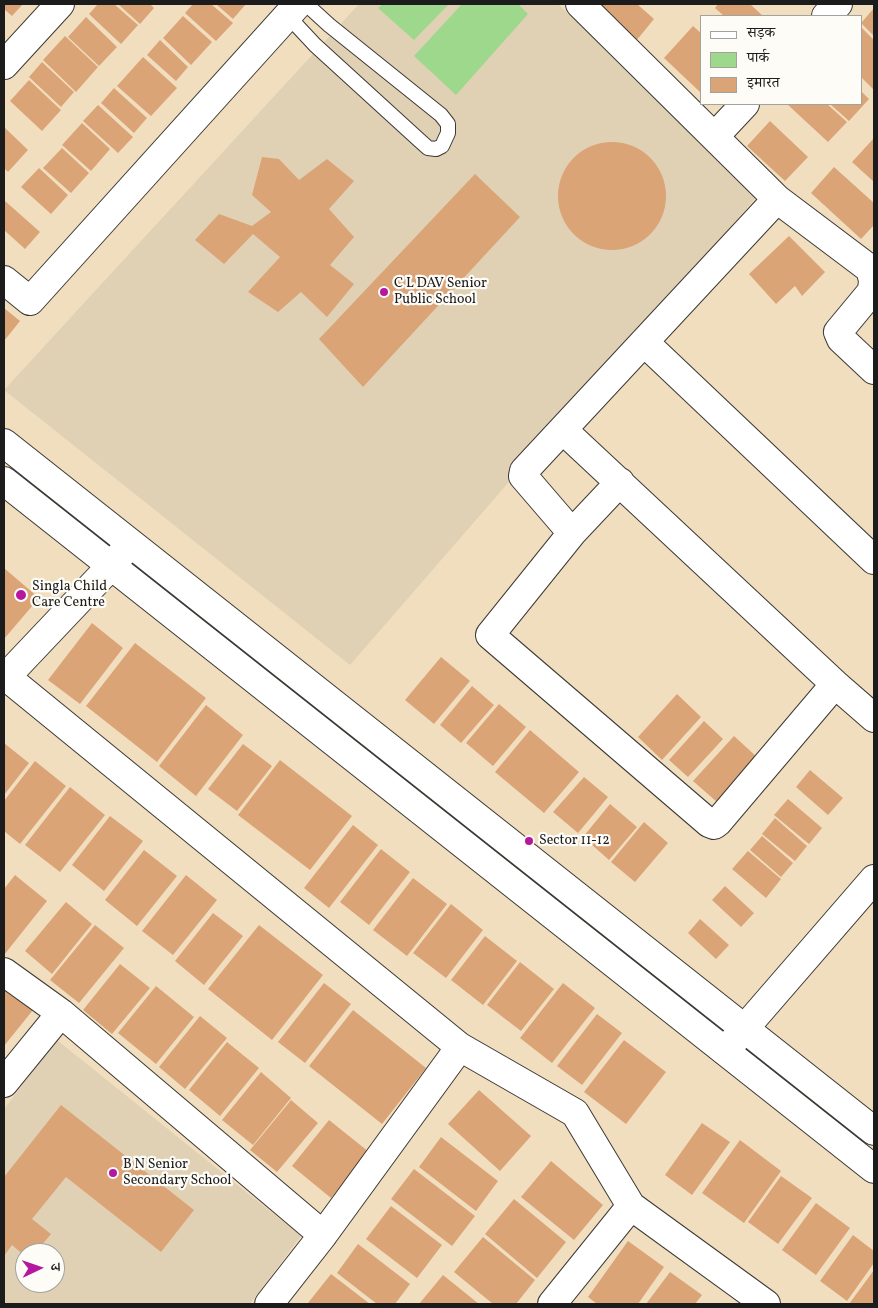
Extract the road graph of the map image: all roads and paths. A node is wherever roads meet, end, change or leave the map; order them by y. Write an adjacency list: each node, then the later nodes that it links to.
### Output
1 (60, 4): 6 (street)
2 (580, 4): 8 (street)
3 (838, 4): 5 (street)
4 (295, 7): 4 (lane); 11 (street)
5 (827, 15)
6 (4, 64)
7 (744, 105): 8 (street)
8 (715, 136): 9 (street)
9 (777, 199): 10 (street); 12 (street)
10 (872, 266): 13 (street)
11 (4, 280)
12 (644, 342): 14 (street); 20 (street)
13 (874, 370)
14 (563, 430): 17 (street); 18 (street)
15 (4, 443): 19 (street)
16 (4, 481): 21 (street)
17 (620, 482): 18 (street); 23 (street)
18 (572, 533): 23 (street)
19 (130, 543): 21 (street); 28 (street)
20 (874, 560)
21 (112, 566): 22 (street); 30 (street)
22 (4, 677): 29 (street)
23 (834, 684): 24 (street)
24 (874, 718)
25 (869, 895): 28 (street)
26 (4, 972): 27 (street)
27 (60, 1013): 31 (street); 35 (street)
28 (745, 1029): 30 (street); 32 (street)
29 (460, 1047): 34 (street); 35 (street)
30 (725, 1051): 33 (street)
31 (4, 1083)
32 (874, 1132)
33 (874, 1169)
34 (631, 1206): 37 (street); 38 (street)
35 (323, 1235): 36 (street)
36 (269, 1304)
37 (552, 1304)
38 (766, 1304)

